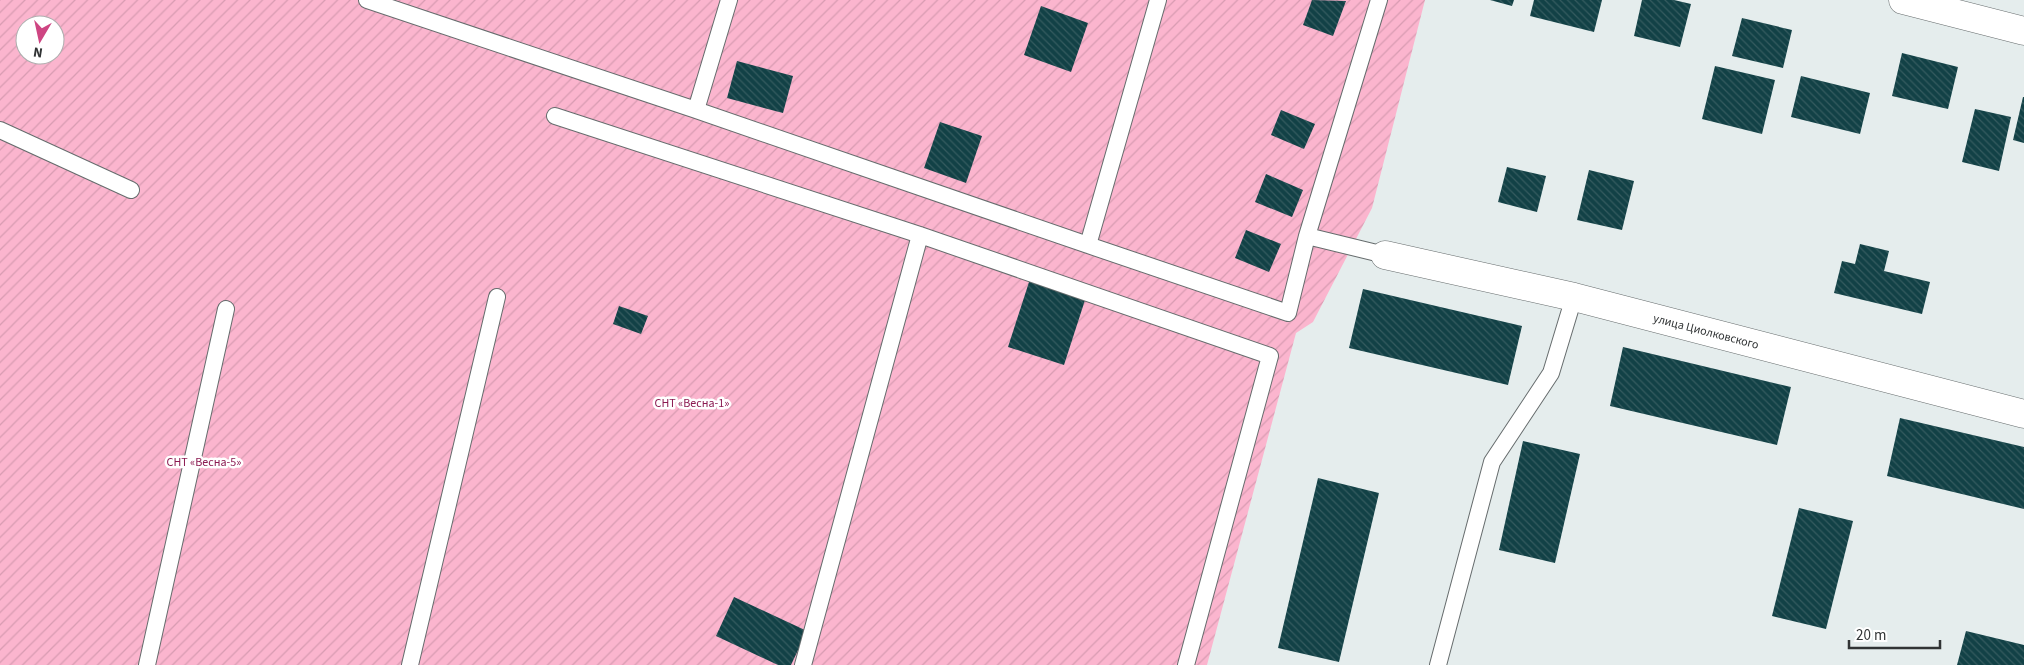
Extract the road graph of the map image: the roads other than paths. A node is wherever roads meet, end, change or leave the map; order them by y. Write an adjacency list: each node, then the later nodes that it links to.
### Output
1 (367, 0): 7 (lane)
2 (729, 0): 7 (lane)
3 (1158, 0): 13 (lane)
4 (1379, 0): 12 (lane)
5 (1903, 0): 6 (street)
6 (2024, 31)
7 (696, 110): 13 (lane)
8 (555, 116): 11 (lane)
9 (0, 130): 10 (lane)
10 (131, 190)
11 (920, 235): 21 (lane); 22 (lane)
12 (1307, 236): 13 (lane); 14 (lane)
13 (1088, 245)
14 (1385, 255): 16 (street, улица Циолковского)
15 (497, 297): 20 (lane)
16 (1574, 297): 18 (street, улица Циолковского); 23 (lane)
17 (226, 309): 19 (lane)
18 (2024, 414)
19 (147, 665)
20 (410, 665)
21 (803, 665)
22 (1186, 665)
23 (1438, 665)

